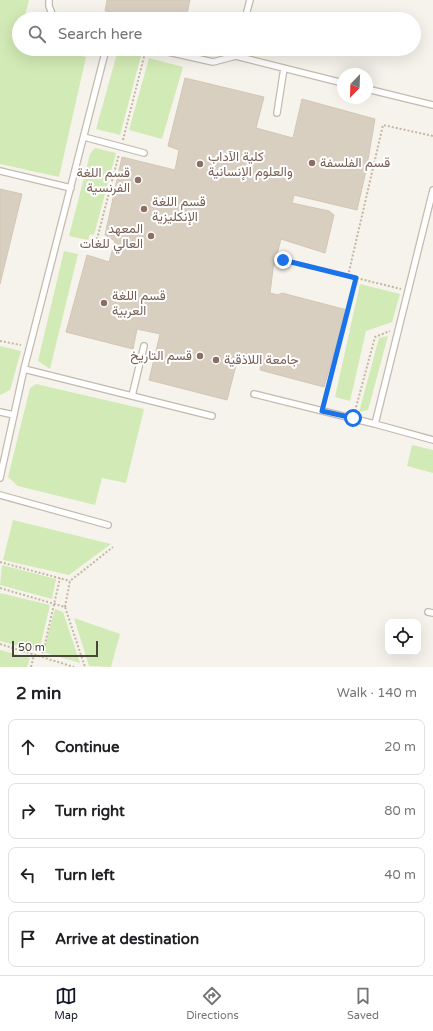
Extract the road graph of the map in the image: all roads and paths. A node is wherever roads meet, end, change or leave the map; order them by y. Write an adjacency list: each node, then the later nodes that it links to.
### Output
1 (49, 0): 3 (lane)
2 (250, 0): 4 (lane)
3 (51, 12)
4 (247, 12)
5 (104, 56): 14 (lane)
6 (186, 56): 7 (lane)
7 (236, 56): 8 (lane)
8 (284, 68): 9 (lane); 12 (lane)
9 (337, 81)
10 (373, 89): 11 (lane)
11 (433, 104)
12 (277, 113)
13 (433, 136): 20 (path)
14 (84, 137): 15 (lane); 17 (lane)
15 (144, 153)
16 (0, 171): 17 (lane)
17 (71, 188): 26 (lane)
18 (433, 190): 22 (lane)
19 (283, 260): 20 (path)
20 (348, 276): 21 (path)
21 (356, 278): 22 (path); 30 (path)
22 (408, 291): 23 (lane)
23 (399, 327): 34 (path); 35 (lane)
24 (0, 341): 26 (path)
25 (144, 346): 29 (lane)
26 (30, 348): 27 (lane)
27 (24, 369): 29 (lane); 32 (lane)
28 (254, 394): 30 (lane)
29 (132, 396): 33 (lane)
30 (322, 411): 34 (lane)
31 (0, 412): 32 (lane)
32 (14, 416): 37 (lane)
33 (212, 416)
34 (353, 418): 35 (lane)
35 (375, 424): 36 (lane)
36 (433, 440)
37 (3, 455): 38 (lane)
38 (0, 478)
39 (0, 495): 40 (lane)
40 (108, 526)
41 (113, 547): 44 (path)
42 (0, 562): 43 (path)
43 (60, 578): 44 (path); 46 (path)
44 (70, 581): 47 (path)
45 (0, 588): 46 (path)
46 (54, 604): 47 (path); 50 (path)
47 (65, 607): 53 (path)
48 (0, 644): 49 (path)
49 (34, 655): 50 (path); 51 (path)
50 (42, 657): 52 (path)
51 (31, 667)
52 (74, 667)
53 (84, 667)

